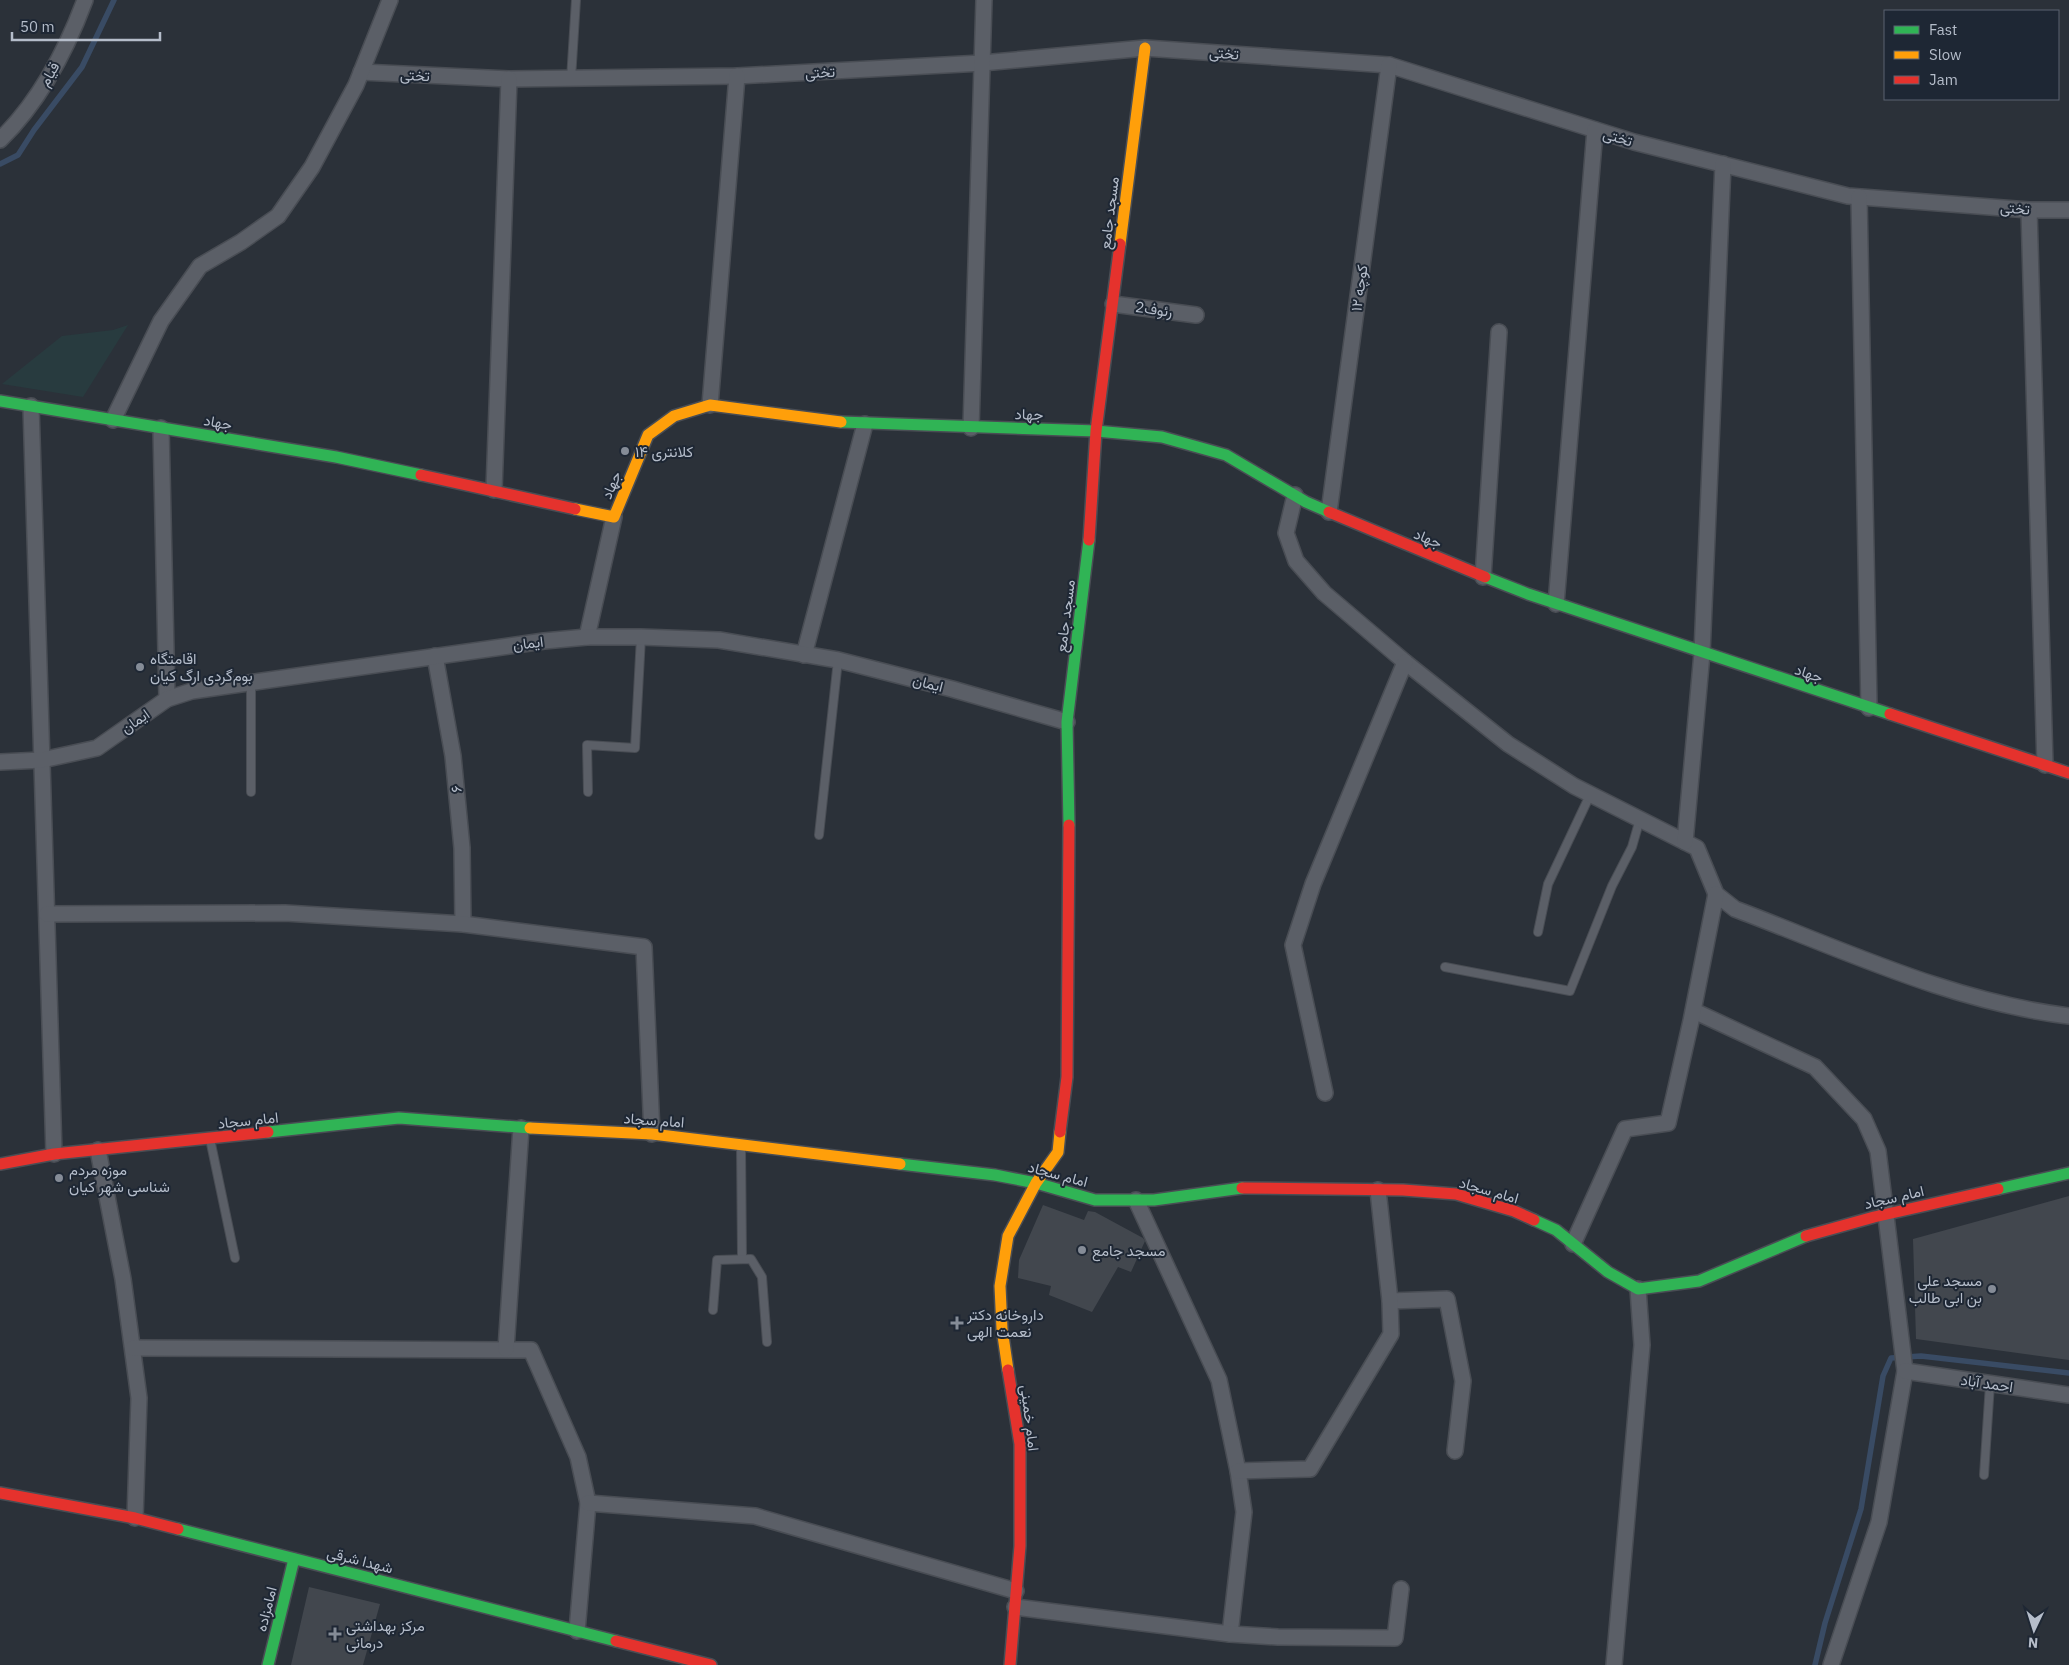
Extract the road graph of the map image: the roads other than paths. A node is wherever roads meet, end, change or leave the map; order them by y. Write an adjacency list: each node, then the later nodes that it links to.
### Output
1 (85, 0): 13 (street, قیام)
2 (390, 0): 8 (street)
3 (576, 0): 11 (lane)
4 (984, 0): 6 (street)
5 (1146, 48): 6 (street, تختی); 7 (street, تختی); 18 (street, مسجد جامع)
6 (982, 63): 9 (street, تختی); 27 (street)
7 (1389, 64): 12 (street, تختی); 31 (street, کوچه ۱۲)
8 (361, 72): 10 (street, تختی); 24 (street)
9 (737, 76): 11 (street, تختی); 22 (street)
10 (509, 79): 11 (street, تختی); 29 (street)
11 (571, 79)
12 (1595, 130): 14 (street, تختی); 34 (street)
13 (0, 140)
14 (1723, 164): 15 (street, تختی); 37 (street)
15 (1859, 197): 16 (street, تختی); 44 (street)
16 (2029, 210): 17 (street, تختی); 48 (street)
17 (2069, 210)
18 (1113, 304): 19 (street, رئوف2); 28 (street, مسجد جامع)
19 (1196, 315)
20 (1499, 332): 33 (street)
21 (0, 401): 23 (street, جهاد)
22 (710, 405): 25 (street, جهاد); 32 (street, جهاد)
23 (31, 406): 24 (street, جهاد); 46 (street)
24 (113, 420): 26 (street, جهاد)
25 (865, 424): 27 (street, جهاد); 38 (street)
26 (161, 428): 29 (street, جهاد); 43 (street)
27 (971, 428): 28 (street, جهاد)
28 (1096, 431): 30 (street, جهاد); 45 (street, مسجد جامع)
29 (494, 490): 32 (street, جهاد)
30 (1295, 495): 31 (street, جهاد); 41 (street)
31 (1329, 512): 33 (street, جهاد)
32 (614, 517): 35 (street)
33 (1484, 577): 34 (street, جهاد)
34 (1556, 604): 37 (street, جهاد)
35 (587, 637): 36 (street, ایمان); 39 (street, ایمان)
36 (641, 637): 38 (street, ایمان); 51 (lane)
37 (1702, 653): 44 (street, جهاد); 55 (street)
38 (804, 655): 40 (street, ایمان)
39 (435, 656): 42 (street, ایمان); 58 (street, ۶)
40 (838, 660): 45 (street, ایمان); 54 (lane)
41 (1405, 662): 52 (street); 63 (street)
42 (251, 682): 43 (street, ایمان); 50 (lane)
43 (167, 699): 46 (street, ایمان)
44 (1869, 708): 48 (street, جهاد)
45 (1067, 722): 72 (street, مسجد جامع)
46 (42, 760): 47 (street, ایمان); 57 (street)
47 (0, 762)
48 (2045, 765): 49 (street, جهاد)
49 (2069, 773)
50 (251, 792)
51 (588, 792)
52 (1590, 795): 53 (street); 59 (lane)
53 (1640, 819): 55 (street); 60 (lane)
54 (819, 835)
55 (1685, 842): 56 (street)
56 (1716, 894): 61 (street); 62 (street)
57 (47, 914): 58 (street); 69 (street)
58 (463, 924): 65 (street)
59 (1538, 932)
60 (1445, 967)
61 (1694, 1011): 75 (street); 76 (street)
62 (2069, 1016)
63 (1326, 1093)
64 (521, 1128): 65 (street, امام سجاد); 66 (street, امام سجاد); 84 (street)
65 (652, 1134): 67 (street, امام سجاد)
66 (210, 1139): 68 (street, امام سجاد); 77 (lane)
67 (741, 1144): 72 (street, امام سجاد); 78 (lane)
68 (98, 1150): 69 (street, امام سجاد); 83 (street)
69 (54, 1154): 70 (street, امام سجاد)
70 (0, 1164)
71 (2069, 1173): 75 (street, امام سجاد)
72 (1036, 1183): 74 (street, امام سجاد); 96 (street, امام خمینی)
73 (1378, 1190): 74 (street, امام سجاد); 76 (street, امام سجاد); 80 (street)
74 (1136, 1200): 89 (street)
75 (1887, 1214): 79 (street, امام سجاد); 85 (street)
76 (1573, 1244): 79 (street, امام سجاد)
77 (235, 1258)
78 (742, 1258): 81 (lane); 82 (lane)
79 (1638, 1289): 103 (street)
80 (1390, 1302): 88 (street); 89 (street)
81 (713, 1310)
82 (767, 1342)
83 (133, 1348): 84 (street); 93 (street)
84 (506, 1349): 92 (street)
85 (1905, 1371): 86 (street, احمد آباد); 104 (street)
86 (1990, 1384): 87 (street, احمد آباد); 90 (lane)
87 (2069, 1395)
88 (1455, 1451)
89 (1238, 1471): 99 (street)
90 (1984, 1475)
91 (0, 1492): 93 (street, شهدا شرقی)
92 (588, 1502): 96 (street); 98 (street)
93 (134, 1518): 94 (street, شهدا شرقی)
94 (294, 1559): 98 (street, شهدا شرقی); 100 (street, امامزاده)
95 (1401, 1589): 99 (street)
96 (1016, 1592): 97 (street, امام خمینی)
97 (1015, 1608): 99 (street); 102 (street, امام خمینی)
98 (577, 1630): 101 (street, شهدا شرقی)
99 (1230, 1634)
100 (268, 1665)
101 (711, 1665)
102 (1010, 1665)
103 (1614, 1665)
104 (1831, 1665)

